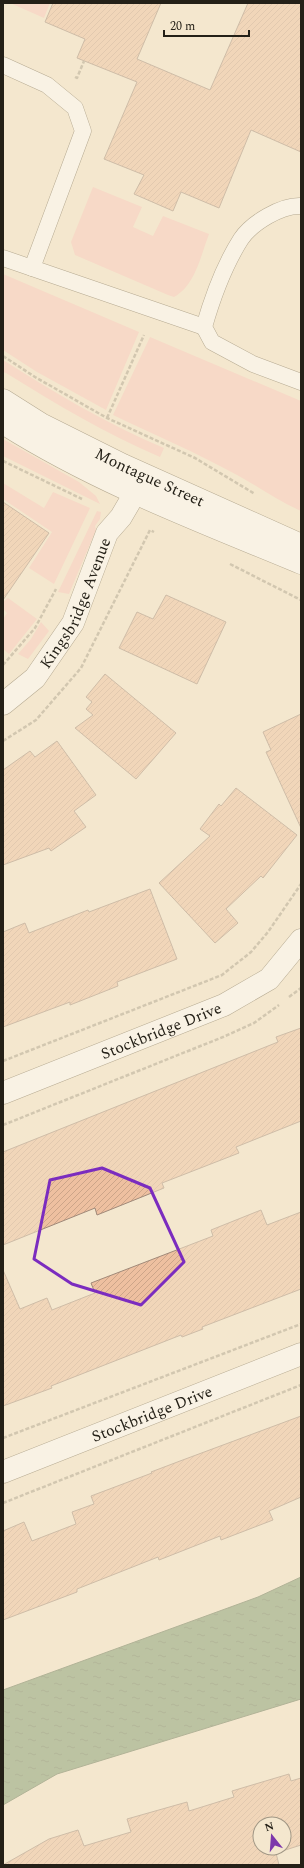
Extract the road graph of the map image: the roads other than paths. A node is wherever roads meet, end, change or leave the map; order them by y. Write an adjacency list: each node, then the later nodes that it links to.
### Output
1 (3, 65): 4 (lane)
2 (301, 206): 5 (lane)
3 (3, 258): 4 (lane)
4 (32, 268): 5 (lane)
5 (204, 327): 6 (lane)
6 (301, 382)
7 (3, 400): 10 (street, Montague Street)
8 (3, 423): 9 (street, Montague Street)
9 (135, 493): 11 (street, Montague Street); 12 (street, Kingsbridge Avenue)
10 (301, 545)
11 (301, 563)
12 (3, 704)
13 (301, 940): 14 (street, Stockbridge Drive)
14 (3, 1093)
15 (301, 1354): 16 (street, Stockbridge Drive)
16 (3, 1472)

